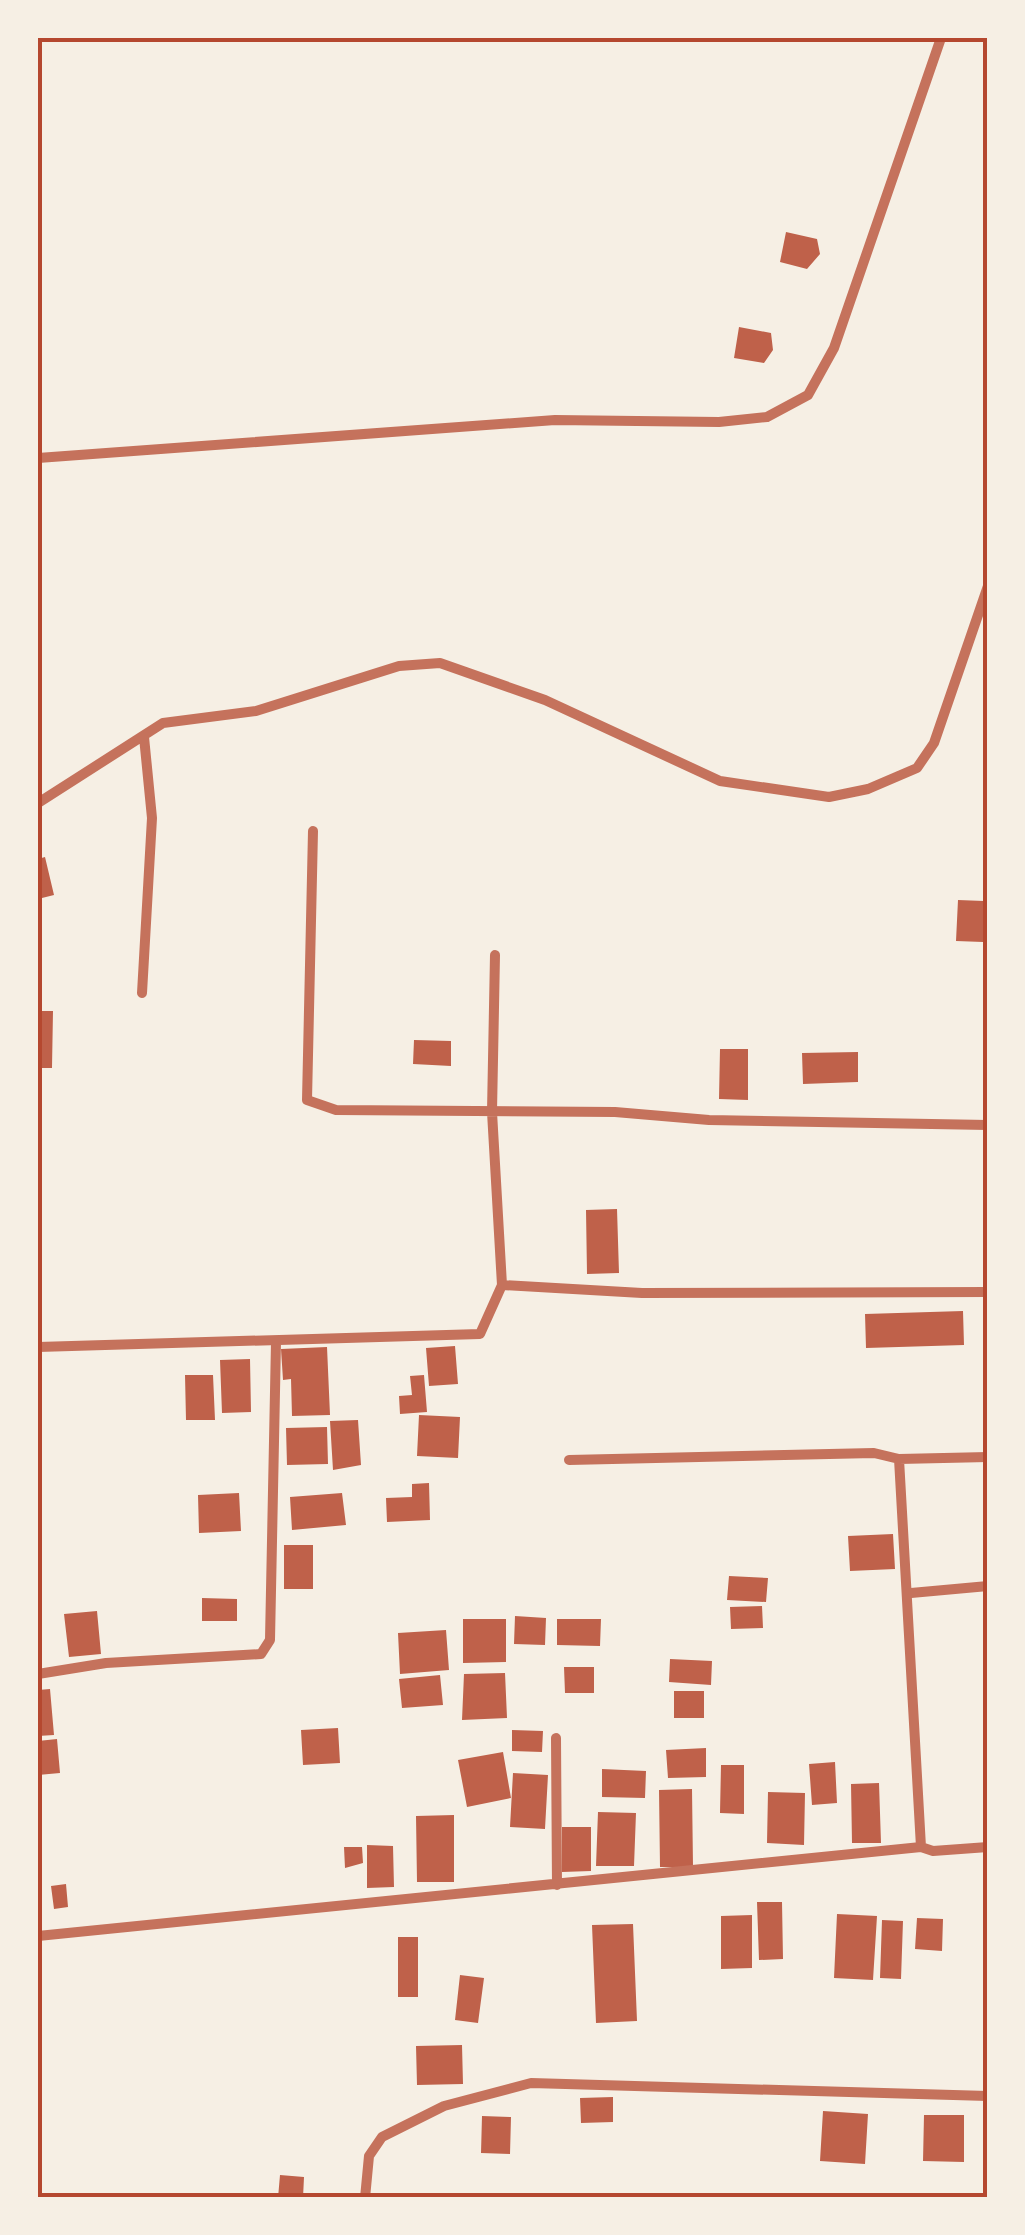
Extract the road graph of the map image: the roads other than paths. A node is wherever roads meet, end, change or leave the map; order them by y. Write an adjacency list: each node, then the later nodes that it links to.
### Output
1 (940, 38): 2 (street)
2 (38, 458)
3 (988, 586): 4 (street)
4 (144, 737): 5 (street); 8 (street)
5 (38, 803)
6 (313, 831): 9 (street)
7 (495, 955): 9 (street)
8 (142, 993)
9 (492, 1112): 10 (street); 11 (street)
10 (988, 1125)
11 (502, 1285): 12 (street); 13 (street)
12 (988, 1292)
13 (276, 1342): 14 (street); 20 (street)
14 (38, 1348)
15 (988, 1456): 16 (street)
16 (900, 1459): 17 (street); 19 (street)
17 (569, 1460)
18 (988, 1586): 19 (street)
19 (910, 1594): 22 (street)
20 (38, 1674)
21 (556, 1738): 24 (street)
22 (922, 1847): 23 (street); 24 (street)
23 (988, 1847)
24 (557, 1884): 25 (street)
25 (38, 1936)
26 (988, 2096): 27 (street)
27 (364, 2198)

